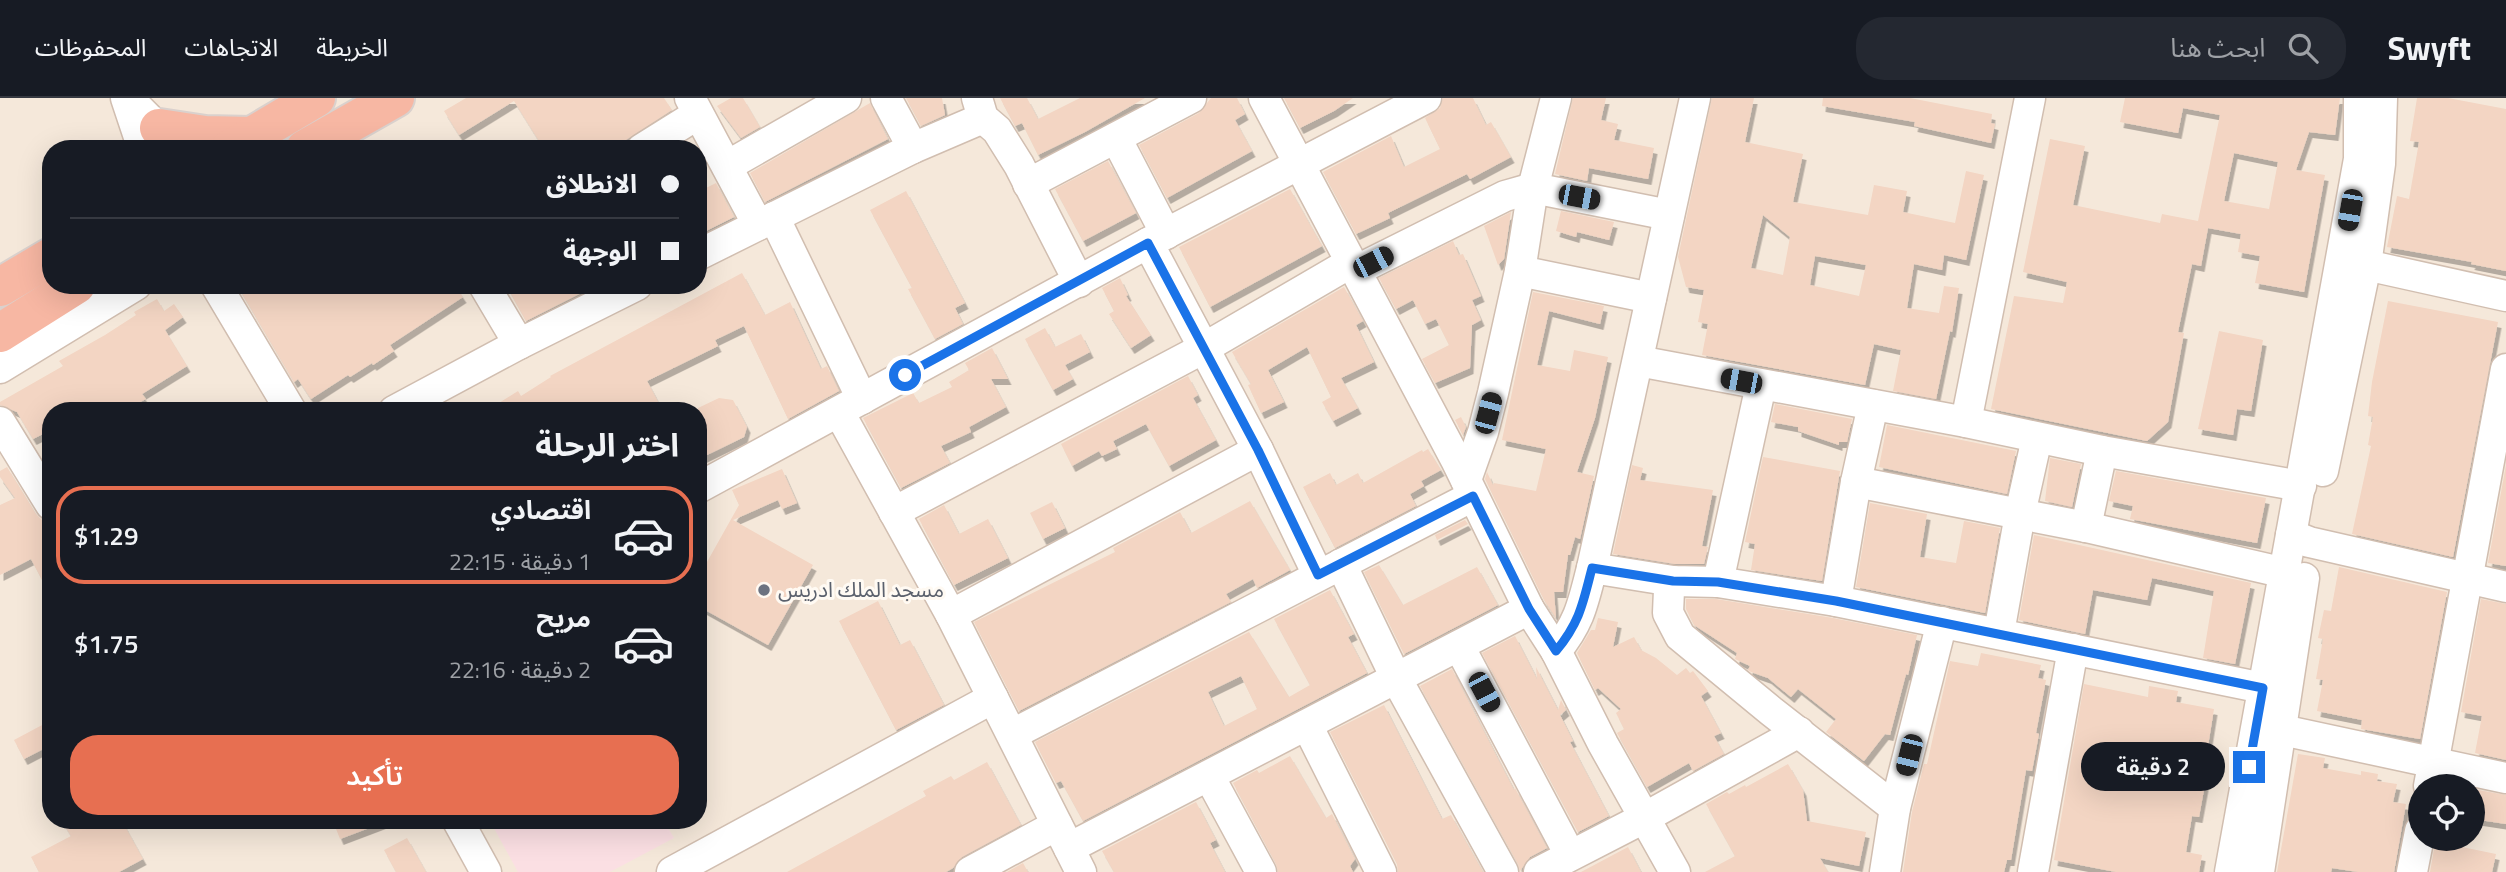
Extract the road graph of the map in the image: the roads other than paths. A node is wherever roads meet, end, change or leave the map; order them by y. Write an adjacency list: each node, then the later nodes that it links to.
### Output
1 (127, 98): 17 (street)
2 (316, 98): 20 (highway)
3 (395, 98): 21 (highway)
4 (846, 98): 24 (street)
5 (887, 98): 23 (street)
6 (1191, 98): 16 (street)
7 (1264, 98): 25 (street)
8 (1426, 98): 25 (street)
9 (1556, 98): 27 (street)
10 (1695, 98): 28 (street)
11 (2029, 98): 57 (street)
12 (2359, 98): 63 (street)
13 (2382, 98): 33 (street)
14 (694, 106): 22 (street); 24 (street)
15 (980, 108): 23 (street); 26 (street)
16 (1116, 138): 26 (street); 30 (street)
17 (158, 140)
18 (173, 140): 19 (highway)
19 (231, 140)
20 (244, 140)
21 (321, 140)
22 (653, 140)
23 (914, 148): 29 (street)
24 (715, 159): 29 (street)
25 (1299, 164): 30 (street); 34 (street)
26 (1028, 184): 36 (street)
27 (1533, 188): 28 (street); 34 (street); 35 (street)
28 (1669, 215): 44 (street)
29 (766, 221): 31 (street); 54 (street)
30 (1157, 239): 36 (street); 47 (street)
31 (707, 250)
32 (42, 262): 37 (highway)
33 (2366, 265): 43 (street); 69 (street)
34 (1352, 267): 47 (street); 64 (street)
35 (1520, 271): 44 (street); 64 (street)
36 (1079, 282): 54 (street)
37 (0, 288)
38 (61, 294): 45 (highway)
39 (121, 294): 49 (street)
40 (220, 294): 52 (street)
41 (491, 294): 46 (street)
42 (619, 294): 46 (street)
43 (2506, 296)
44 (1651, 298): 48 (street)
45 (0, 332)
46 (519, 344): 53 (street)
47 (1204, 348): 59 (street); 66 (street)
48 (1638, 361): 51 (street); 70 (street)
49 (0, 368)
50 (2506, 369): 73 (street)
51 (1760, 385): 55 (street); 75 (street)
52 (286, 402)
53 (411, 402)
54 (850, 405): 62 (street); 66 (street)
55 (1873, 405): 57 (street); 61 (street)
56 (0, 422): 65 (street)
57 (1966, 422): 58 (street)
58 (2037, 438): 60 (street); 67 (street)
59 (1258, 450): 71 (street); 79 (street)
60 (2102, 451): 63 (street); 68 (street)
61 (1856, 482): 67 (street); 77 (street)
62 (707, 483)
63 (2301, 486): 69 (street)
64 (1470, 488): 71 (street); 78 (street)
65 (42, 490)
66 (894, 512): 79 (street)
67 (2020, 514): 68 (street); 81 (street)
68 (2086, 527): 72 (street)
69 (2300, 538): 72 (street); 73 (street); 89 (street)
70 (1592, 568): 74 (street); 84 (street)
71 (1330, 570): 85 (street); 91 (street)
72 (2286, 573): 86 (street)
73 (2466, 579): 76 (street); 92 (street)
74 (1673, 581): 75 (street); 90 (street)
75 (1718, 582): 77 (street)
76 (2506, 587)
77 (1836, 601): 80 (street)
78 (1529, 609): 82 (street); 84 (street)
79 (951, 615): 87 (street)
80 (1942, 622): 81 (street); 96 (street)
81 (1999, 634): 83 (street)
82 (1459, 646): 85 (street); 101 (street)
83 (2073, 649): 86 (street); 111 (street)
84 (1556, 651): 97 (street)
85 (1396, 678): 88 (street); 107 (street)
86 (2263, 688): 112 (street)
87 (993, 698): 91 (street); 103 (street)
88 (1307, 725): 93 (street); 106 (street)
89 (2282, 730): 92 (street); 113 (street)
90 (1799, 732): 96 (street); 97 (street)
91 (1013, 734): 99 (street)
92 (2431, 774)
93 (1209, 776): 99 (street); 105 (street)
94 (2485, 777): 95 (street)
95 (2506, 778)
96 (1895, 808): 110 (street)
97 (1644, 818): 101 (street); 109 (street)
98 (462, 829): 102 (street)
99 (1069, 849): 104 (street)
100 (2416, 851): 114 (street)
101 (1570, 855): 108 (street)
102 (486, 872)
103 (672, 872)
104 (970, 872)
105 (1261, 872)
106 (1381, 872)
107 (1503, 872)
108 (1539, 872)
109 (1675, 872)
110 (1885, 872)
111 (2033, 872)
112 (2230, 872)
113 (2259, 872)
114 (2412, 872)

